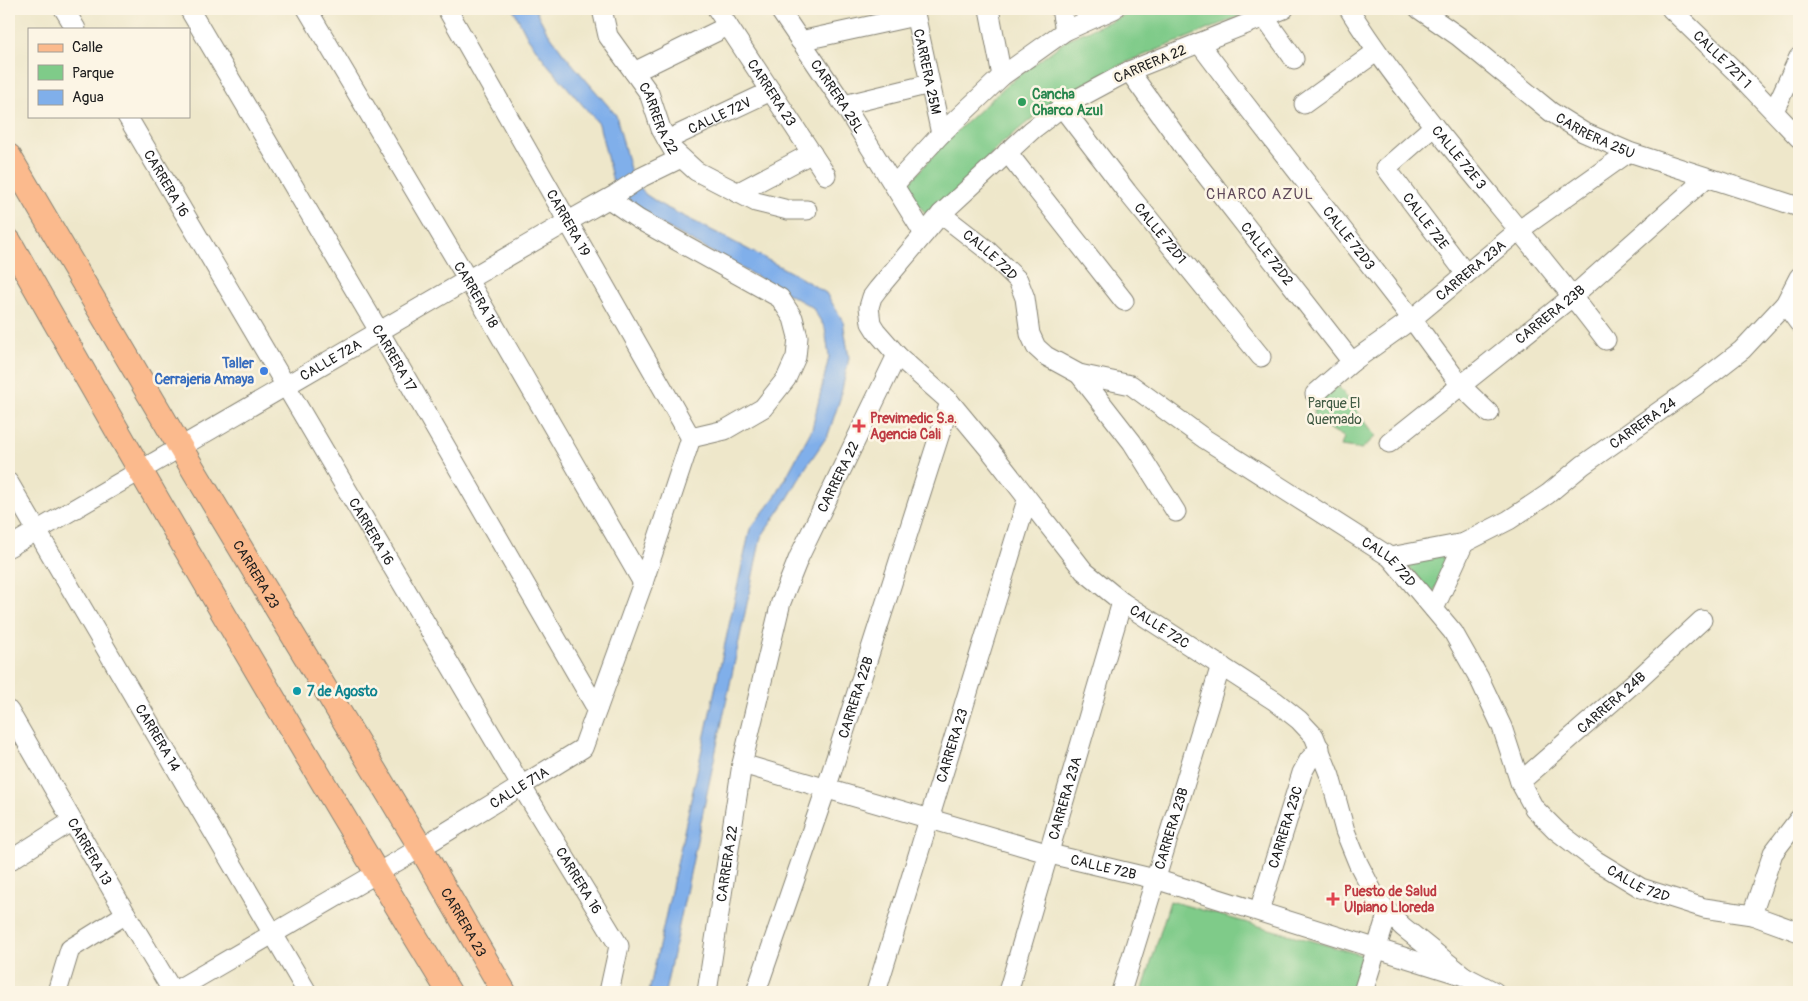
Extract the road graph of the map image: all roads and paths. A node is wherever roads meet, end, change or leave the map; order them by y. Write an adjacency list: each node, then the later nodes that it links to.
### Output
1 (64, 9): 18 (street)
2 (189, 9): 64 (street, CARRERA 17)
3 (307, 9): 58 (street, CARRERA 18)
4 (447, 9): 52 (street, CARRERA 19)
5 (602, 9): 26 (street, CARRERA 22)
6 (717, 9): 17 (street, CARRERA 23)
7 (779, 9): 20 (street, CARRERA 25L)
8 (989, 9): 27 (street)
9 (1061, 9): 19 (street)
10 (1114, 9): 19 (street)
11 (1284, 9): 16 (street, CARRERA 22)
12 (1419, 9): 40 (street, CARRERA 25U)
13 (1671, 9): 33 (street, CALLE 72T 1)
14 (1350, 11): 22 (street, CALLE 72E 3)
15 (914, 12): 20 (street); 28 (street, CARRERA 25M)
16 (1264, 17): 21 (street, CARRERA 22); 24 (street)
17 (728, 26): 26 (street); 29 (street, CARRERA 23)
18 (75, 28)
19 (1064, 31): 27 (street)
20 (800, 41): 31 (street, CARRERA 25L)
21 (1200, 43): 25 (street, CARRERA 22); 62 (street, CALLE 72D3)
22 (1376, 52): 30 (street); 35 (street, CALLE 72E 3)
23 (1799, 57): 33 (street)
24 (1294, 59)
25 (1129, 71): 32 (street, CARRERA 22); 68 (street, CALLE 72D2)
26 (634, 72): 38 (street, CARRERA 22)
27 (1002, 76): 36 (street)
28 (930, 84): 31 (street); 36 (street, CARRERA 25M)
29 (771, 90): 38 (street, CALLE 72V); 41 (street, CARRERA 23)
30 (1304, 104)
31 (844, 105): 46 (street, CARRERA 25L)
32 (1062, 107): 39 (street, CARRERA 22); 67 (street, CALLE 72D1)
33 (1774, 112): 37 (street, CALLE 72T 1)
34 (128, 118): 70 (street, CARRERA 16)
35 (1434, 126): 53 (street, CALLE 72E 3); 56 (street, CALLE 72E)
36 (941, 134): 46 (street)
37 (1799, 138)
38 (667, 140): 43 (street, CARRERA 22)
39 (1007, 152): 51 (street, CARRERA 22); 60 (street)
40 (1629, 152): 45 (street, CARRERA 25U); 53 (street, CARRERA 23A)
41 (812, 153): 44 (street, CARRERA 23); 47 (street)
42 (9, 156): 77 (main road, CARRERA 23)
43 (681, 158): 47 (street, CARRERA 22); 48 (street, CALLE 72A)
44 (826, 175)
45 (1706, 178): 49 (street, CARRERA 25U); 59 (street, CARRERA 23B)
46 (894, 185): 54 (street, CARRERA 25L)
47 (737, 193): 50 (street, CARRERA 22)
48 (612, 197): 52 (street, CALLE 72A); 75 (street)
49 (1799, 207)
50 (807, 210)
51 (941, 214): 54 (street, CARRERA 22); 69 (street, CALLE 72D)
52 (567, 222): 58 (street, CALLE 72A); 75 (street, CARRERA 19)
53 (1518, 231): 56 (street, CARRERA 23A); 59 (street, CALLE 72E 3)
54 (924, 234): 66 (street, CARRERA 22)
55 (9, 241): 78 (main road)
56 (1466, 274): 62 (street, CARRERA 23A)
57 (1799, 277): 61 (street, CARRERA 24)
58 (468, 280): 64 (street, CALLE 72A); 86 (street, CARRERA 18)
59 (1573, 296): 65 (street, CALLE 72E 3); 71 (street, CARRERA 23B)
60 (1124, 300)
61 (1785, 304): 63 (street); 83 (street, CARRERA 24)
62 (1412, 319): 68 (street, CARRERA 23A); 71 (street, CALLE 72D3)
63 (1799, 323)
64 (379, 331): 70 (street, CALLE 72A); 91 (street, CARRERA 17)
65 (1606, 340)
66 (897, 355): 73 (street, CALLE 72C); 94 (street, CARRERA 22)
67 (1261, 357)
68 (1352, 362): 72 (street, CARRERA 23A)
69 (1080, 374): 81 (street); 85 (street, CALLE 72D)
70 (285, 386): 77 (street, CALLE 72A); 96 (street, CARRERA 16)
71 (1461, 386): 74 (street, CALLE 72D3); 76 (street, CARRERA 23B)
72 (1315, 394)
73 (950, 402): 80 (street, CALLE 72C); 97 (street, CARRERA 22B)
74 (1489, 413)
75 (691, 438): 86 (street, CALLE 71A)
76 (1389, 443)
77 (180, 448): 78 (street, CALLE 72A); 101 (main road, CARRERA 23)
78 (140, 471): 82 (street, CALLE 72A); 104 (main road)
79 (9, 482): 82 (street, CARRERA 14)
80 (1027, 500): 87 (street, CALLE 72C); 98 (street, CARRERA 23)
81 (1176, 512)
82 (37, 530): 84 (street, CALLE 72A); 111 (street, CARRERA 14)
83 (1464, 543): 85 (street, CARRERA 24); 88 (street)
84 (9, 547)
85 (1390, 557): 88 (street, CALLE 72D)
86 (643, 583): 91 (street, CALLE 71A)
87 (1122, 602): 90 (street, CALLE 72C); 102 (street, CARRERA 23A)
88 (1434, 609): 95 (street, CALLE 72D)
89 (1702, 620): 95 (street, CARRERA 24B)
90 (1221, 665): 93 (street, CALLE 72C); 105 (street, CARRERA 23B)
91 (597, 710): 96 (street, CALLE 71A)
92 (10, 716): 100 (street, CARRERA 13)
93 (1320, 748): 106 (street, CARRERA 23C); 107 (street, CALLE 72C)
94 (742, 764): 97 (street, CALLE 72B); 121 (street, CARRERA 22)
95 (1520, 782): 109 (street, CALLE 72D)
96 (522, 787): 101 (street, CALLE 71A); 120 (street, CARRERA 16)
97 (826, 789): 98 (street, CALLE 72B); 122 (street, CARRERA 22B)
98 (929, 819): 102 (street, CALLE 72B); 123 (street, CARRERA 23)
99 (1799, 819): 109 (street)
100 (72, 821): 103 (street); 108 (street, CARRERA 13)
101 (420, 848): 104 (street, CALLE 71A); 119 (main road, CARRERA 23)
102 (1050, 854): 105 (street, CALLE 72B); 124 (street, CARRERA 23A)
103 (9, 861)
104 (377, 873): 111 (street, CALLE 71A); 118 (main road)
105 (1155, 879): 106 (street, CALLE 72B); 125 (street, CARRERA 23B)
106 (1259, 911): 112 (street, CALLE 72B)
107 (1388, 912): 112 (street); 113 (street, CALLE 72B)
108 (126, 914): 115 (street); 116 (street, CARRERA 13)
109 (1752, 915): 110 (street, CALLE 72D)
110 (1799, 932)
111 (273, 935): 116 (street, CALLE 71A); 117 (street, CARRERA 14)
112 (1377, 948): 113 (street, CALLE 72B); 126 (street)
113 (1464, 976): 114 (street, CALLE 72B)
114 (1488, 990)
115 (57, 992)
116 (173, 992)
117 (307, 992)
118 (449, 992)
119 (504, 992)
120 (610, 992)
121 (707, 992)
122 (756, 992)
123 (876, 992)
124 (1008, 992)
125 (1121, 992)
126 (1363, 992)

